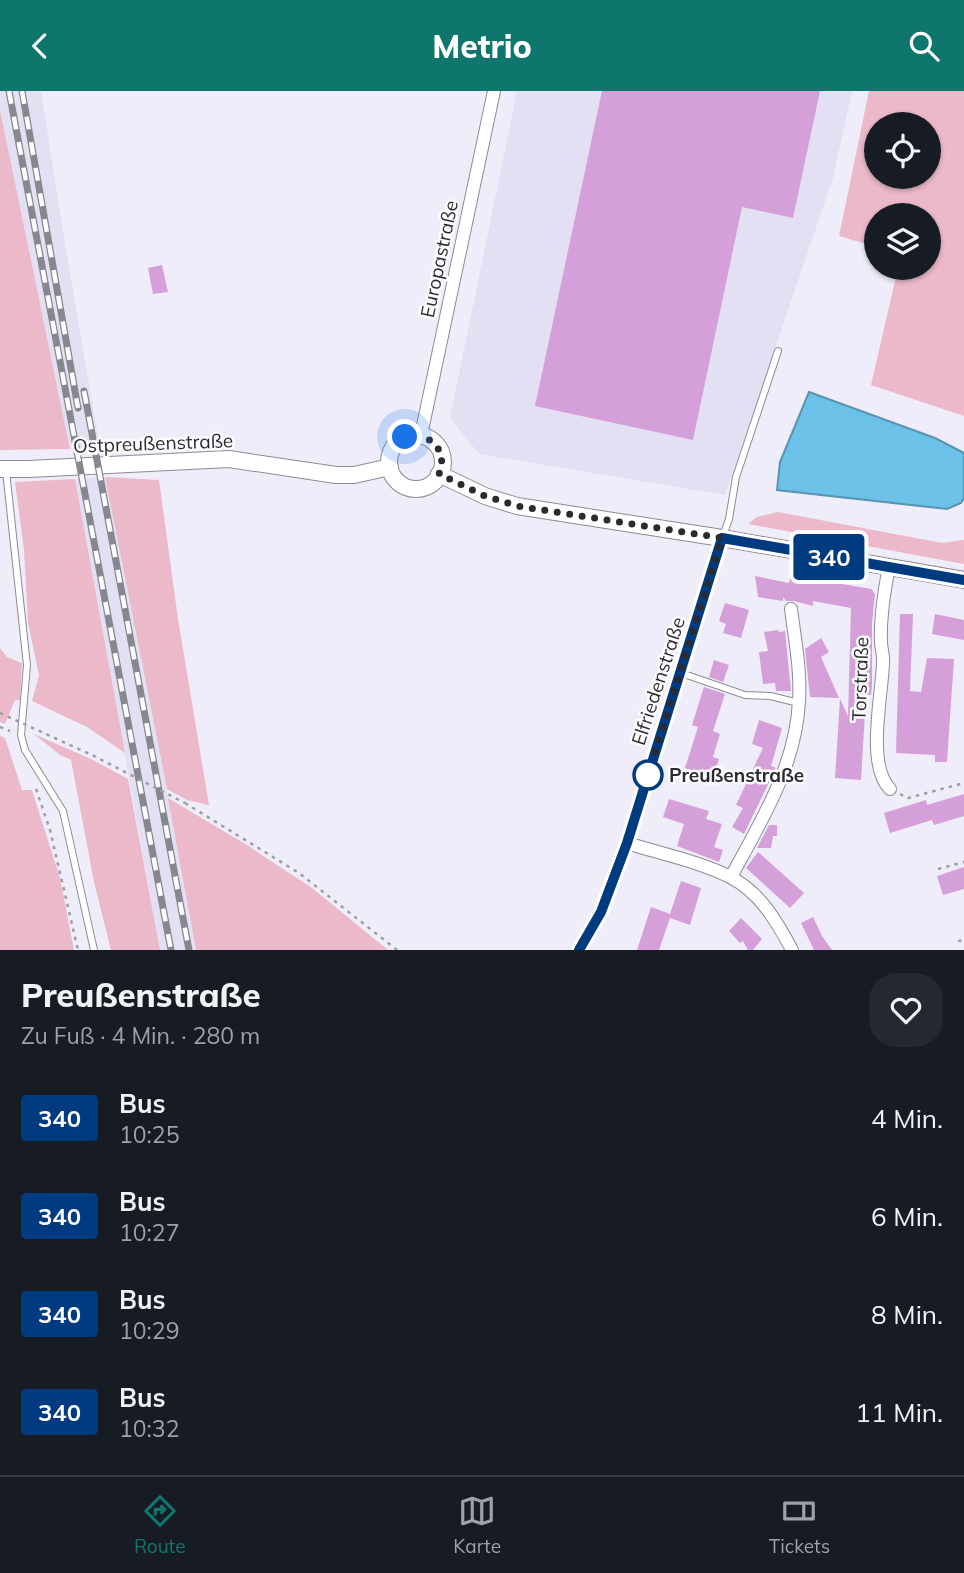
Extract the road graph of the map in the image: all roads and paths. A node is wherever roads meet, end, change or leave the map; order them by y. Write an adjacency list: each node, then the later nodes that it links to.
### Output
1 (494, 91): 3 (street, Europastraße)
2 (778, 351): 7 (lane)
3 (421, 435): 4 (street); 6 (street)
4 (390, 467): 5 (street, Ostpreußenstraße); 6 (street)
5 (3, 469): 14 (lane)
6 (439, 474): 7 (street)
7 (722, 538): 8 (street); 11 (street, Elfriedenstraße)
8 (889, 567): 9 (street); 16 (street, Torstraße)
9 (964, 580)
10 (790, 609): 12 (street)
11 (681, 673): 12 (lane); 17 (street, Elfriedenstraße)
12 (799, 703): 20 (street)
13 (0, 713): 25 (path, bridge)
14 (42, 776): 23 (path); 24 (lane)
15 (964, 783): 16 (path)
16 (890, 789)
17 (627, 843): 20 (street); 26 (street, Elfriedenstraße)
18 (964, 862): 19 (path)
19 (938, 869)
20 (731, 877): 27 (street)
21 (964, 940): 22 (path)
22 (958, 941)
23 (78, 950)
24 (94, 950)
25 (397, 950)
26 (579, 950)
27 (792, 950)

